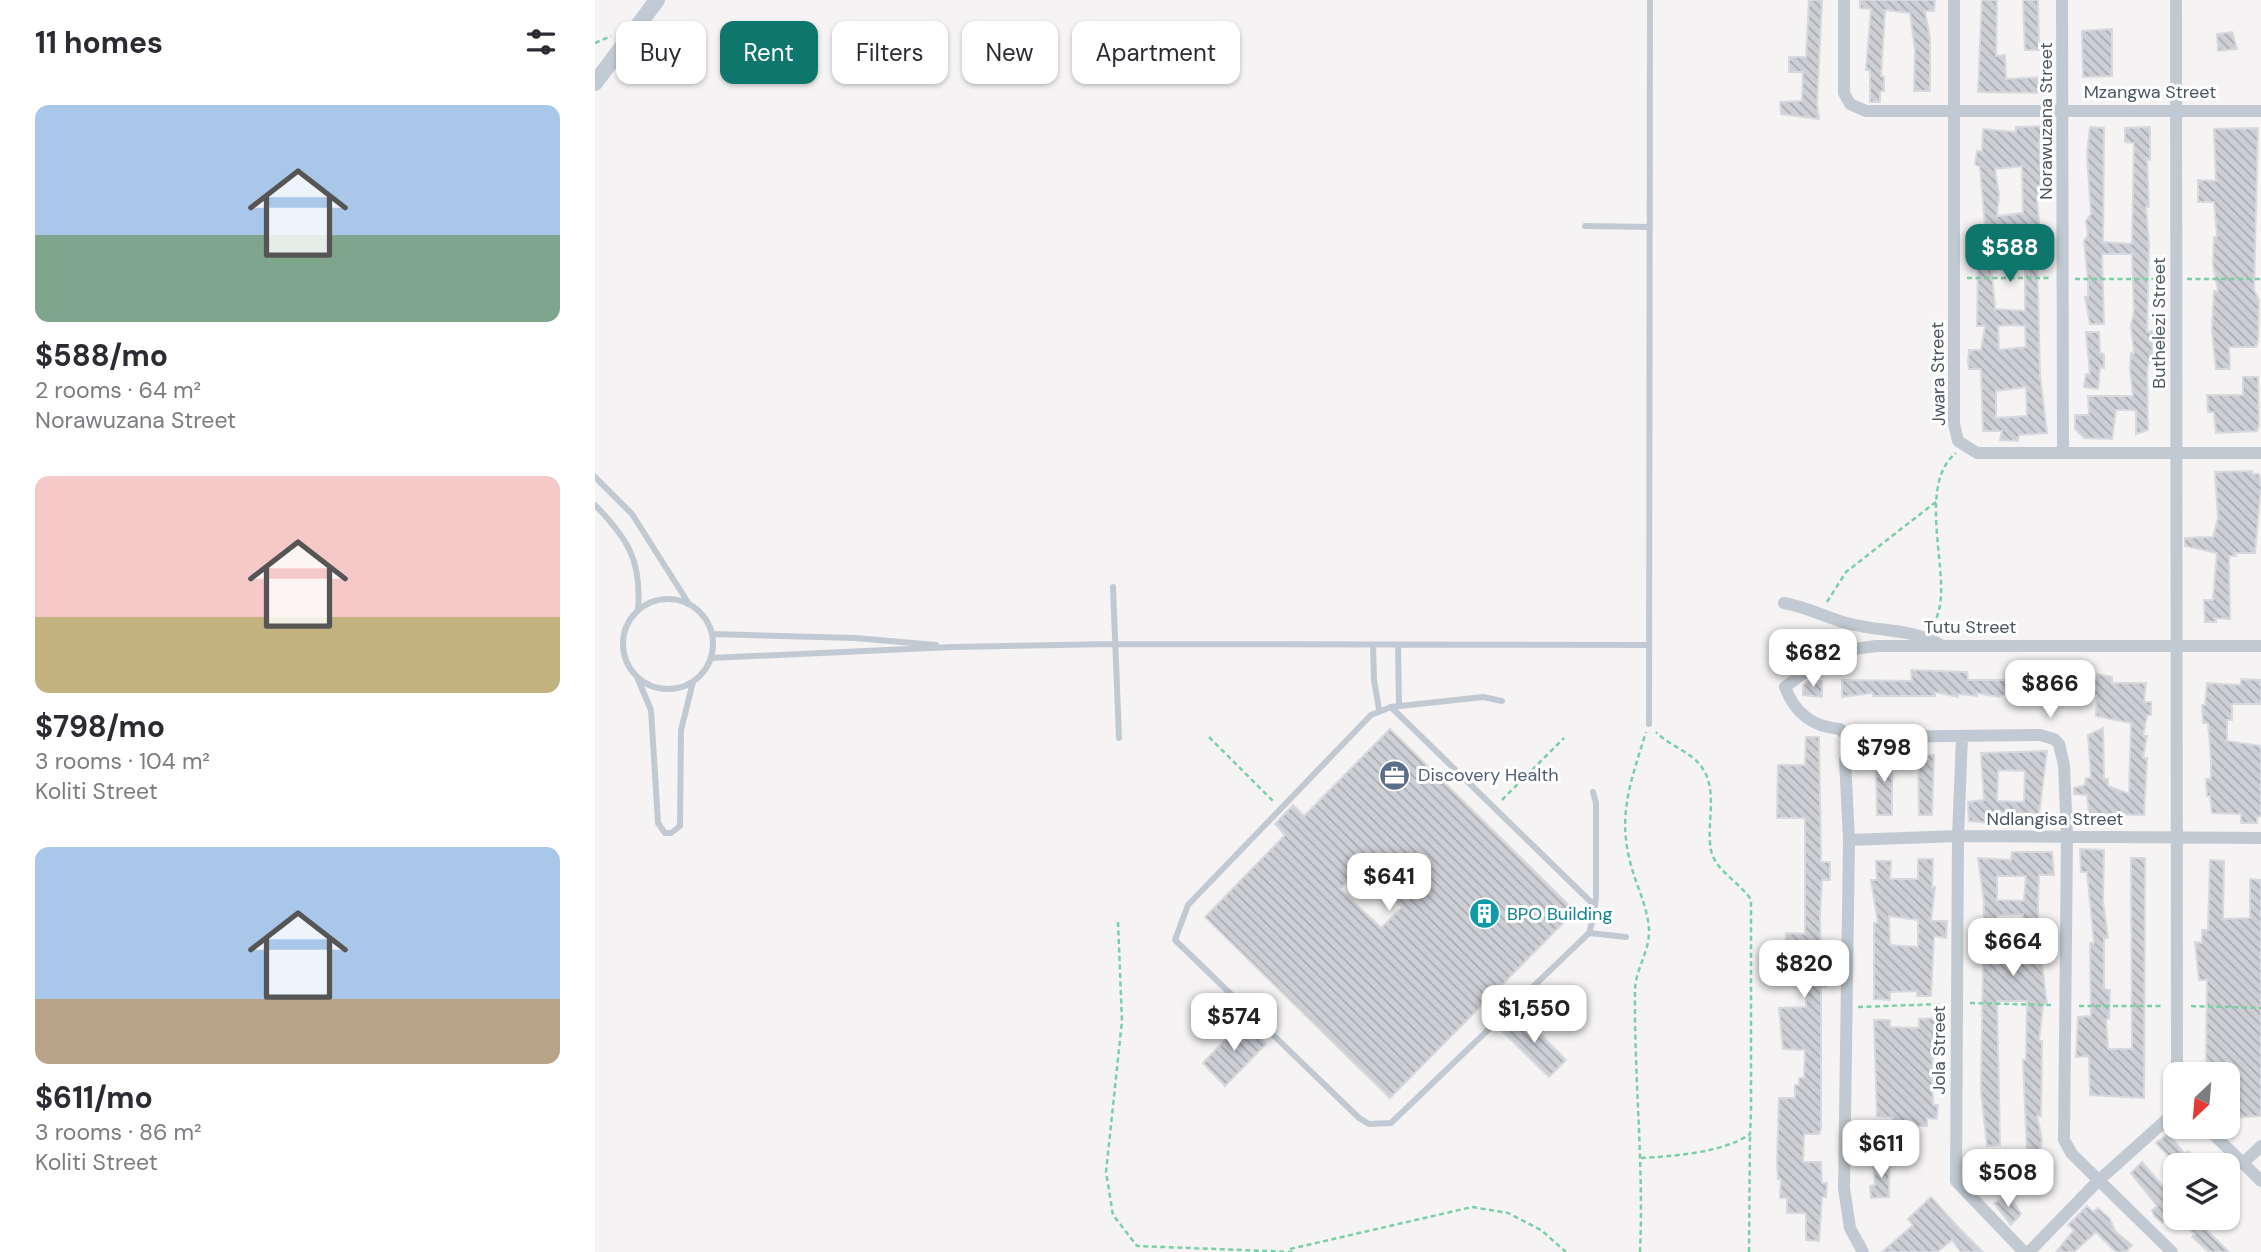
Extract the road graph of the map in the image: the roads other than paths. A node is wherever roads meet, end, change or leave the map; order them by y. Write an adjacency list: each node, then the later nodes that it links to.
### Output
1 (657, 0): 7 (main road)
2 (1650, 0): 13 (lane)
3 (1843, 0): 10 (street, Mzangwa Street)
4 (1954, 0): 10 (street, Jwara Street)
5 (2062, 0): 8 (street, Norawuzana Street)
6 (2176, 0): 9 (street, Buthelezi Street)
7 (595, 83)
8 (2063, 109): 9 (street, Mzangwa Street); 10 (street, Mzangwa Street); 14 (street, Norawuzana Street)
9 (2176, 109): 11 (street, Mzangwa Street); 15 (street, Buthelezi Street)
10 (1954, 110): 14 (street, Jwara Street)
11 (2261, 111)
12 (1585, 226): 13 (lane)
13 (1650, 227): 28 (lane)
14 (2063, 452): 15 (street, Jwara Street)
15 (2177, 453): 16 (street, Jwara Street); 29 (street, Buthelezi Street)
16 (2261, 453)
17 (595, 477): 21 (lane)
18 (595, 505): 22 (lane)
19 (1113, 587): 25 (lane)
20 (1784, 603): 24 (street)
21 (689, 604): 22 (lane); 23 (lane)
22 (638, 610): 33 (lane)
23 (712, 634): 31 (lane); 32 (lane)
24 (1934, 642): 29 (street, Tutu Street); 42 (street, Tutu Street)
25 (1114, 644): 26 (lane); 31 (lane); 41 (lane)
26 (1373, 645): 27 (lane); 38 (lane)
27 (1398, 645): 28 (lane); 36 (lane)
28 (1650, 645): 39 (lane)
29 (2175, 646): 30 (street, Tutu Street); 46 (street, Buthelezi Street)
30 (2261, 646)
31 (952, 647): 32 (lane)
32 (711, 659): 34 (lane)
33 (637, 677): 34 (lane); 34 (lane)
34 (693, 681)
35 (1502, 701): 36 (lane)
36 (1399, 705): 37 (lane)
37 (1391, 707): 38 (lane); 49 (lane)
38 (1379, 709): 50 (lane)
39 (1649, 724)
40 (1962, 737): 42 (street); 44 (street, Jola Street); 45 (street)
41 (1119, 738)
42 (1851, 745): 48 (street)
43 (1593, 792): 49 (lane)
44 (1958, 836): 45 (street, Ndlangisa Street); 48 (street, Ndlangisa Street); 60 (street, Jola Street)
45 (2067, 836): 46 (street, Ndlangisa Street); 57 (street)
46 (2176, 838): 47 (street, Ndlangisa Street); 52 (street, Buthelezi Street)
47 (2261, 838)
48 (1849, 840): 59 (street)
49 (1595, 906): 50 (lane)
50 (1589, 933): 51 (lane)
51 (1626, 937)
52 (2177, 1062)
53 (2163, 1123): 57 (street)
54 (2218, 1139): 56 (street)
55 (2261, 1146): 56 (street)
56 (2243, 1163): 58 (street)
57 (2098, 1181): 60 (street); 61 (street)
58 (2261, 1181)
59 (1863, 1252)
60 (2026, 1252)
61 (2172, 1252)

